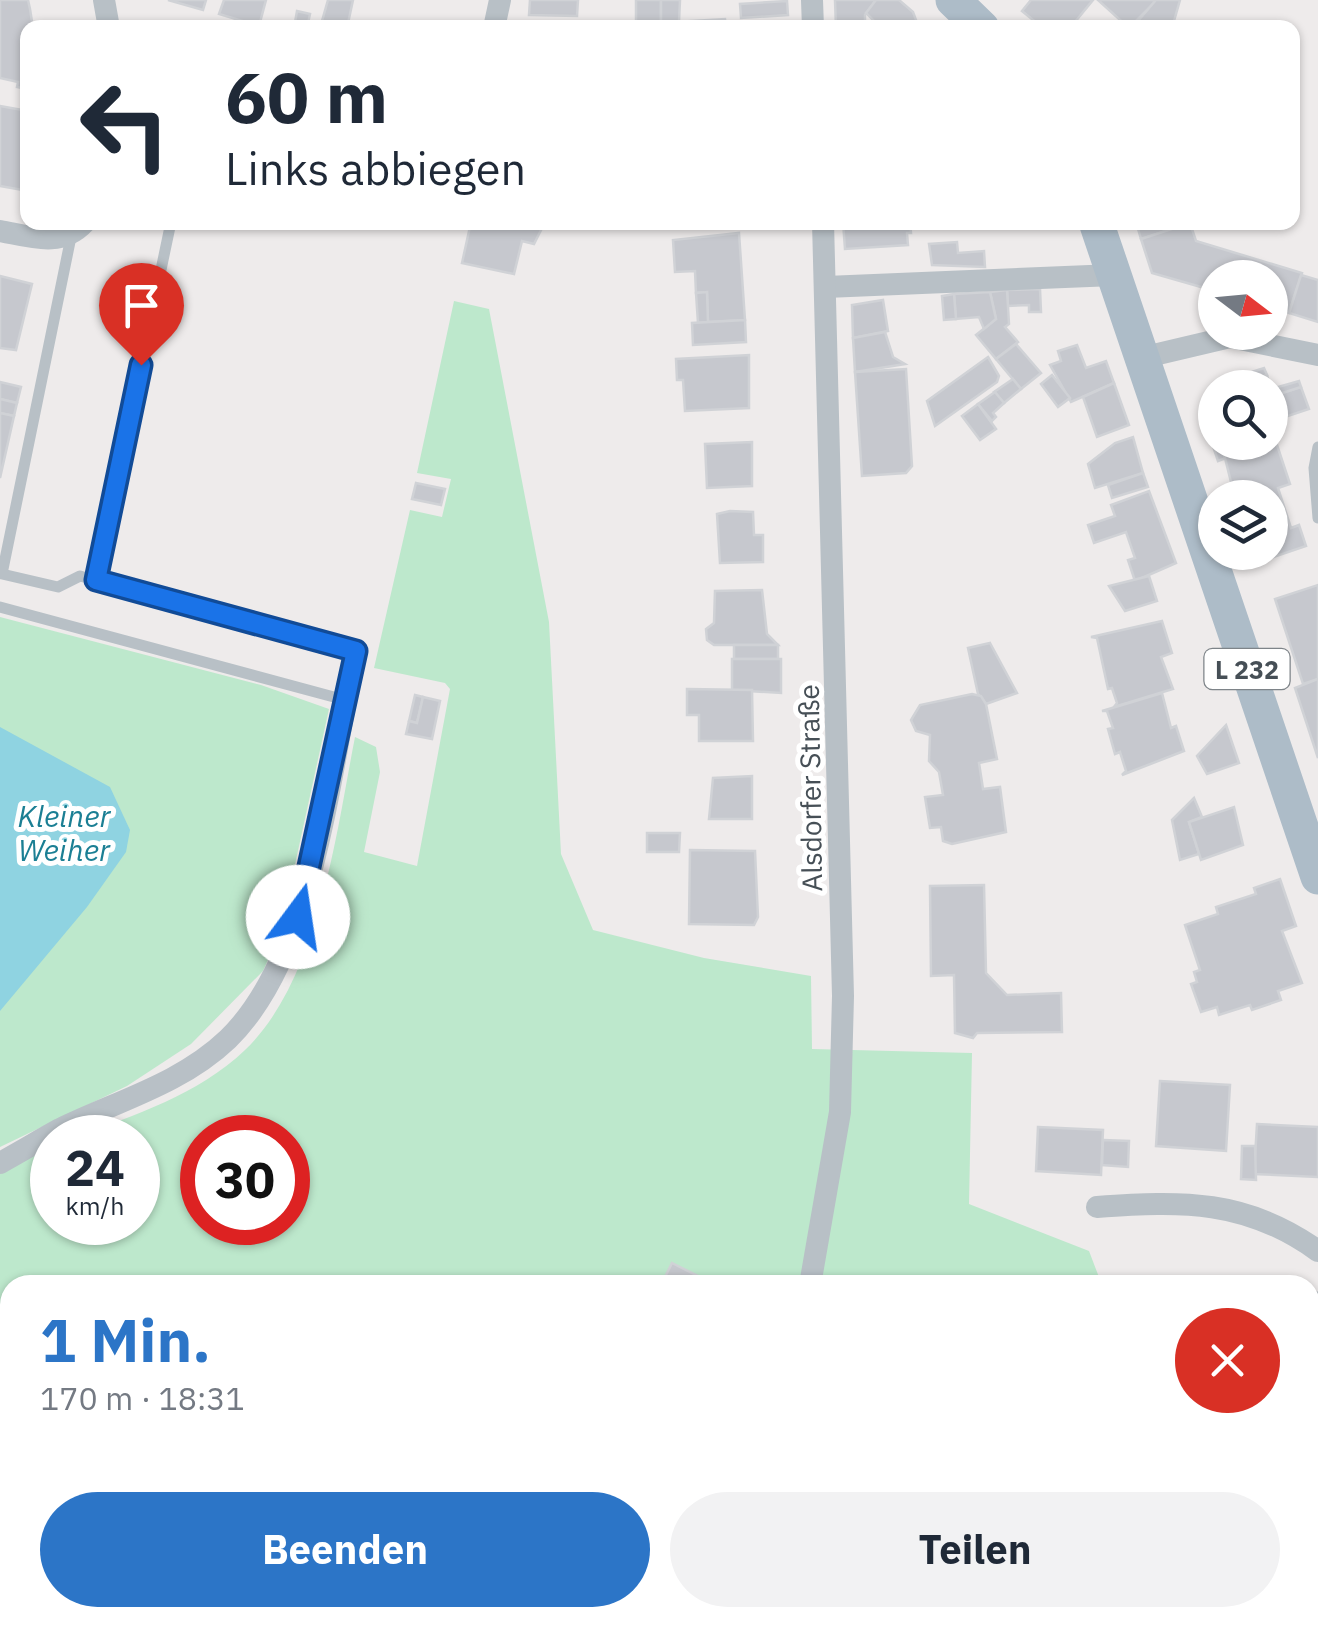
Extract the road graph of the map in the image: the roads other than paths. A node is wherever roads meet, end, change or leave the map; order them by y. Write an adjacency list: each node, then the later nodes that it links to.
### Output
1 (953, 0): 2 (main road)
2 (974, 20)
3 (78, 230): 7 (street); 14 (lane)
4 (169, 230): 14 (lane)
5 (822, 230): 9 (street, Alsdorfer Straße)
6 (1099, 230): 8 (main road, L 232)
7 (0, 231)
8 (1114, 275): 9 (street); 11 (main road, L 232)
9 (826, 287): 22 (street, Alsdorfer Straße)
10 (1318, 355): 11 (street)
11 (1141, 358): 18 (main road, L 232)
12 (1318, 447): 13 (lane)
13 (1318, 518)
14 (96, 580): 16 (lane)
15 (0, 607): 17 (lane)
16 (356, 651): 17 (street)
17 (345, 700): 19 (street)
18 (1318, 877)
19 (0, 1163)
20 (1098, 1207): 21 (street)
21 (1318, 1250)
22 (812, 1275)

